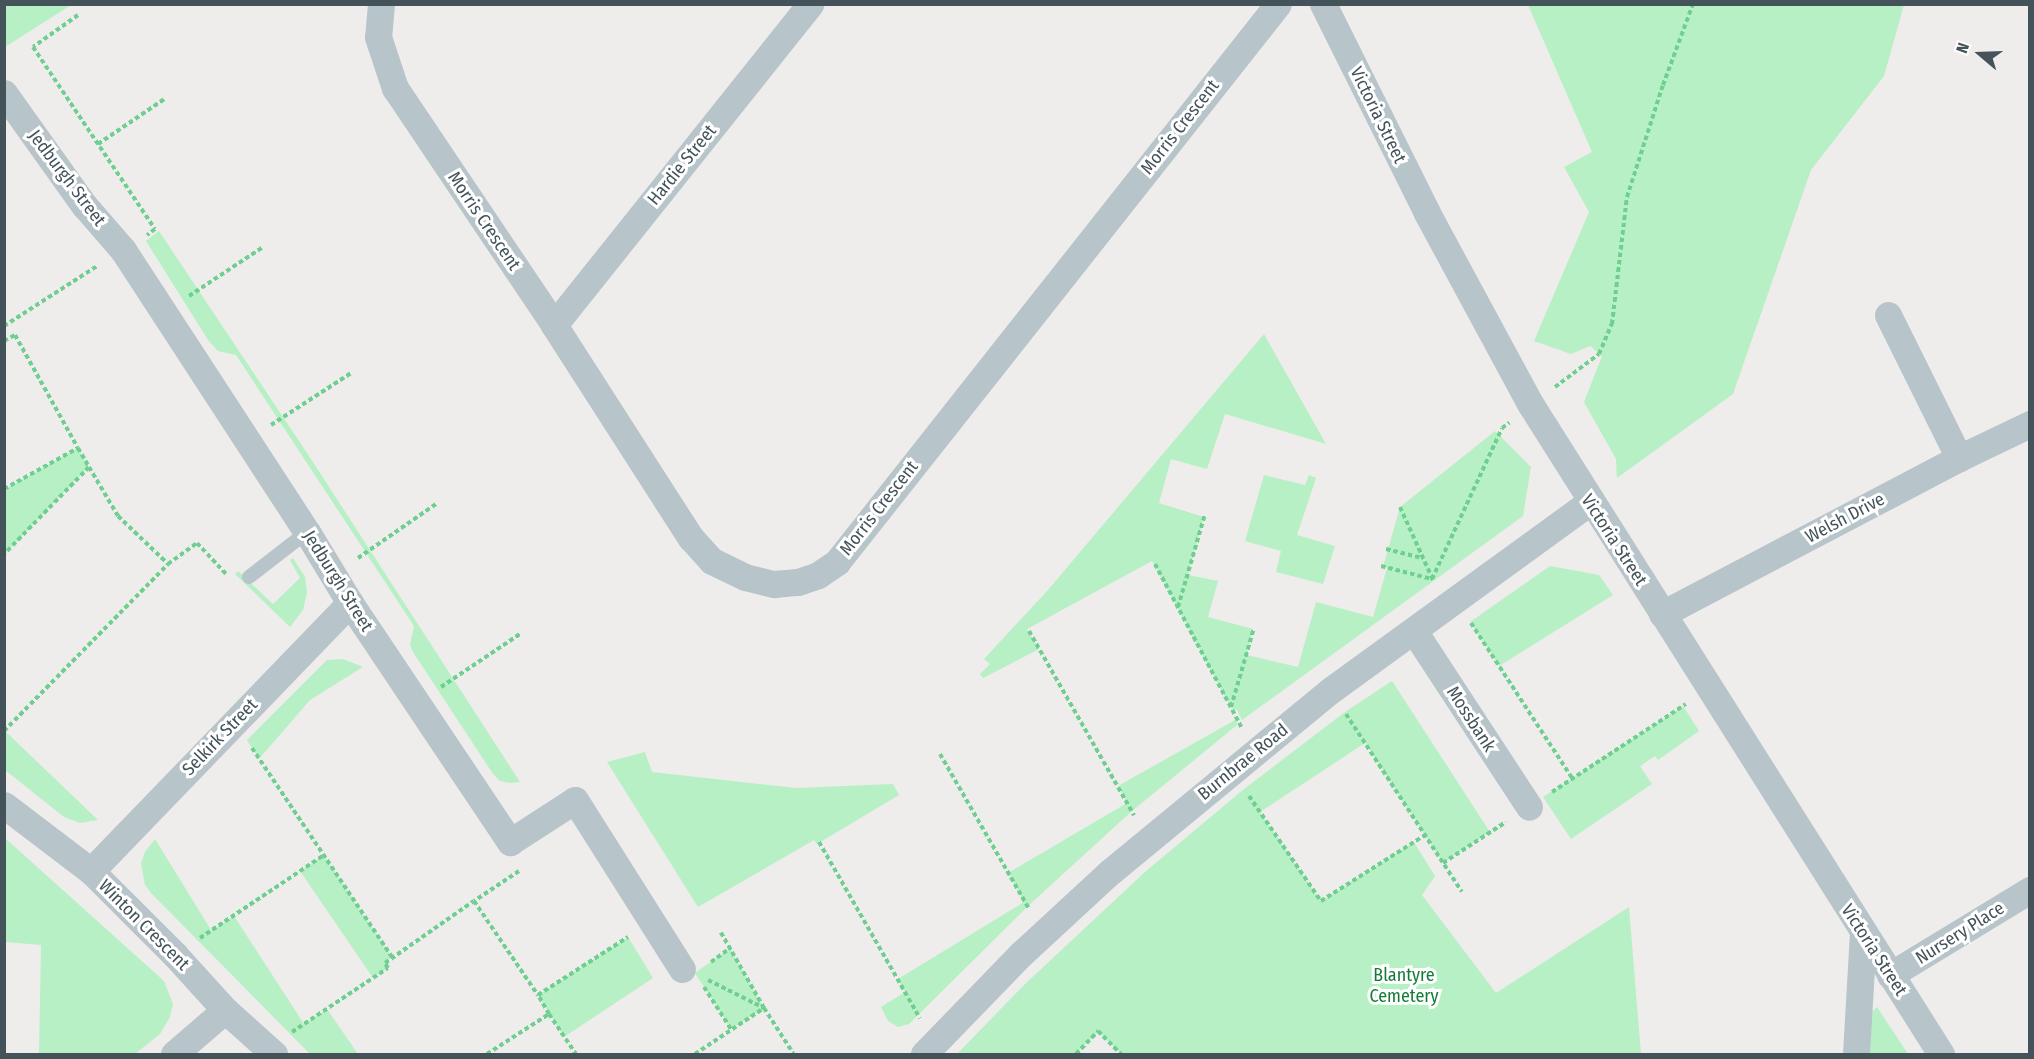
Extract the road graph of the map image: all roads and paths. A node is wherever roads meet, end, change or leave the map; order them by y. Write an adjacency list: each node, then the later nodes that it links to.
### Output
1 (381, 4): 14 (street, Morris Crescent)
2 (810, 4): 14 (street, Hardie Street)
3 (1278, 4): 14 (street, Morris Crescent)
4 (1323, 4): 18 (street, Victoria Street)
5 (1693, 4): 18 (path)
6 (78, 15): 9 (path)
7 (4, 93): 11 (street, Jedburgh Street)
8 (166, 98): 9 (path)
9 (98, 144): 11 (path)
10 (263, 247): 12 (path)
11 (123, 250): 12 (street, Jedburgh Street); 15 (path)
12 (164, 313): 20 (street, Jedburgh Street)
13 (1888, 315): 22 (street)
14 (554, 325)
15 (4, 326)
16 (4, 341): 21 (path)
17 (351, 373): 20 (path)
18 (1531, 405): 25 (street, Victoria Street); 38 (path)
19 (2030, 424): 22 (street, Welsh Drive)
20 (248, 441): 29 (street, Jedburgh Street)
21 (78, 448): 23 (path); 24 (path)
22 (1959, 458): 42 (street, Welsh Drive)
23 (89, 467): 31 (path); 33 (path)
24 (4, 489)
25 (1590, 502): 40 (street, Burnbrae Road); 42 (street, Victoria Street)
26 (436, 504): 36 (path)
27 (1400, 507): 32 (path)
28 (1205, 514): 41 (path)
29 (307, 532): 36 (street, Jedburgh Street); 37 (lane)
30 (1386, 549): 32 (path)
31 (4, 554)
32 (1423, 558): 38 (path)
33 (168, 564): 37 (path); 52 (path)
34 (1155, 564): 41 (path)
35 (1381, 566): 38 (path)
36 (333, 575): 39 (street, Jedburgh Street)
37 (249, 577)
38 (1432, 579): 40 (path)
39 (350, 603): 49 (street, Jedburgh Street); 51 (street, Selkirk Street)
40 (1450, 604): 45 (street, Burnbrae Road); 55 (path)
41 (1178, 608): 50 (path)
42 (1662, 614): 47 (street, Victoria Street)
43 (1254, 628): 50 (path)
44 (1029, 631): 60 (path)
45 (1414, 631): 48 (street, Burnbrae Road); 58 (street, Mossbank)
46 (520, 634): 49 (path)
47 (1709, 689): 55 (path); 72 (street, Victoria Street)
48 (1331, 690): 53 (street, Burnbrae Road); 59 (path)
49 (416, 703): 69 (street, Jedburgh Street)
50 (1231, 708): 53 (path)
51 (235, 722): 62 (path); 65 (street, Selkirk Street)
52 (4, 731)
53 (1256, 752): 60 (street, Burnbrae Road)
54 (940, 754): 71 (path)
55 (1572, 778): 58 (path)
56 (1254, 804): 59 (path)
57 (4, 805): 65 (street, Winton Crescent)
58 (1529, 807): 63 (path)
59 (1425, 835): 63 (path)
60 (1149, 840): 71 (street, Burnbrae Road)
61 (819, 842): 82 (path)
62 (324, 855): 73 (path); 74 (path)
63 (1443, 862): 67 (path)
64 (528, 865): 68 (path)
65 (91, 871): 73 (street, Winton Crescent)
66 (2030, 890): 76 (street, Nursery Place)
67 (1462, 892)
68 (474, 901): 74 (path); 77 (path)
69 (652, 922): 75 (street, Jedburgh Street); 77 (path)
70 (720, 931): 78 (path)
71 (1042, 934): 82 (street, Burnbrae Road)
72 (1863, 934): 76 (street, Victoria Street); 91 (street)
73 (175, 955): 79 (street, Winton Crescent)
74 (392, 957): 83 (path)
75 (688, 971): 78 (path); 81 (path)
76 (1890, 975): 92 (street, Victoria Street)
77 (538, 995): 80 (path)
78 (764, 1008): 81 (path); 84 (path)
79 (225, 1010): 83 (street, Winton Crescent); 85 (street)
80 (549, 1014): 86 (path); 87 (path)
81 (731, 1029): 88 (path)
82 (929, 1049)
83 (271, 1052)
84 (793, 1053)
85 (174, 1054)
86 (488, 1054)
87 (576, 1054)
88 (695, 1054)
89 (1076, 1054): 90 (path)
90 (1121, 1054)
91 (1856, 1054)
92 (1941, 1054)

